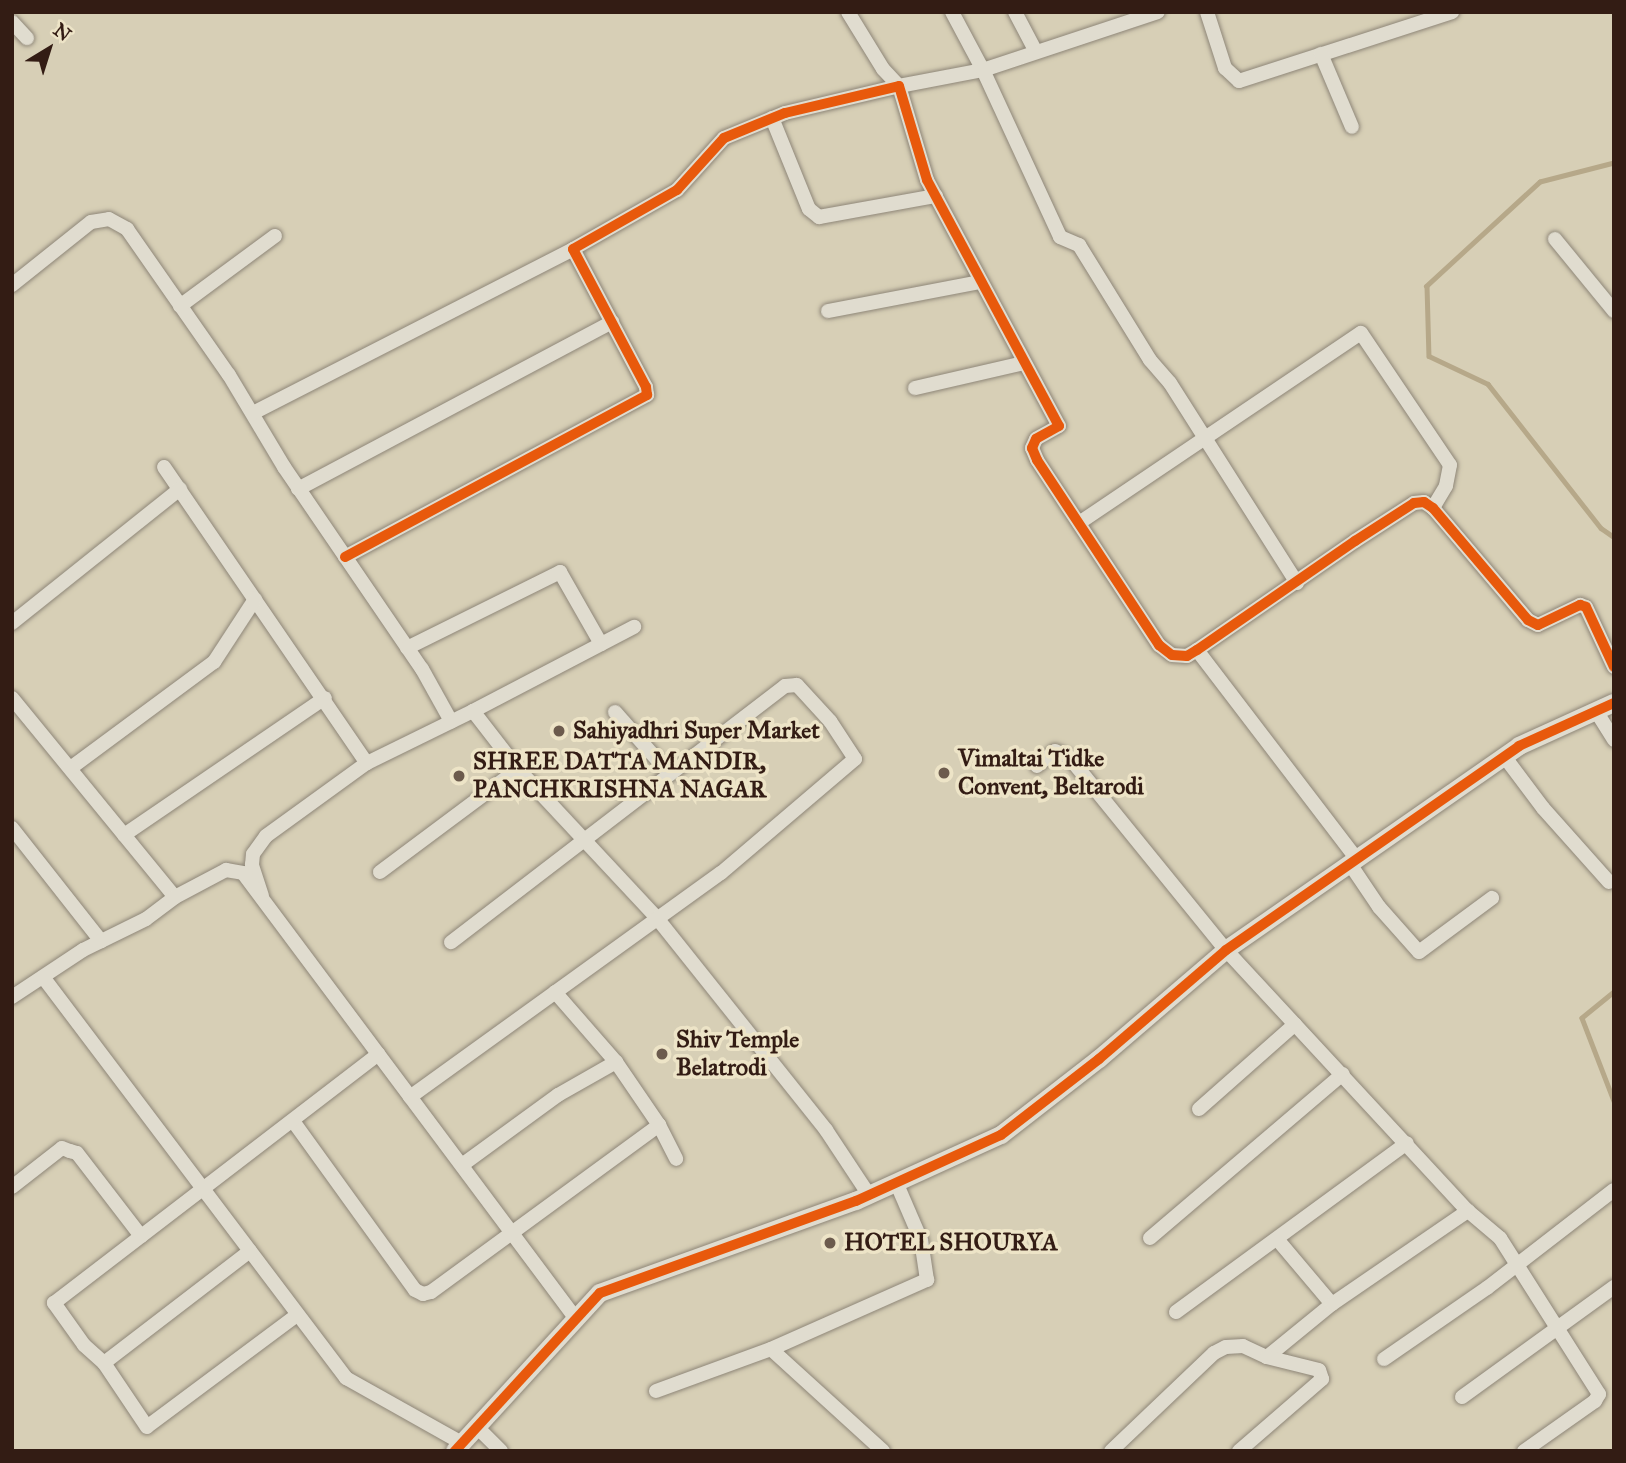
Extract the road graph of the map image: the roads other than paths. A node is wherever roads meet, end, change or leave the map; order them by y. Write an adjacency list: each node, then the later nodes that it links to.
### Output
1 (848, 12): 14 (street)
2 (952, 12): 13 (street)
3 (1015, 12): 11 (street)
4 (1110, 12): 9 (street)
5 (1158, 12): 9 (street)
6 (1207, 12): 12 (street)
7 (1452, 12): 12 (street)
8 (12, 22): 10 (street)
9 (1117, 26): 11 (street)
10 (27, 38)
11 (1036, 52): 13 (street)
12 (1321, 54): 16 (street)
13 (983, 70): 14 (street); 30 (street)
14 (899, 86): 15 (street); 17 (street)
15 (772, 118): 17 (street); 20 (street)
16 (1352, 127)
17 (936, 196): 21 (street)
18 (275, 236): 23 (street)
19 (1555, 239): 25 (street)
20 (573, 249): 26 (street); 29 (street)
21 (980, 282): 24 (street); 27 (street)
22 (12, 285): 23 (street)
23 (180, 306): 29 (street)
24 (828, 311)
25 (1614, 311)
26 (612, 322): 33 (street); 36 (street)
27 (1024, 363): 28 (street); 35 (street)
28 (915, 388)
29 (253, 413): 33 (street)
30 (1206, 439): 34 (street); 35 (street); 37 (street)
31 (164, 467): 32 (street)
32 (180, 489): 38 (street); 39 (street)
33 (298, 489): 36 (street)
34 (1433, 508): 37 (street); 44 (street)
35 (1079, 523): 43 (street)
36 (345, 557): 42 (street)
37 (1297, 583): 43 (street)
38 (255, 599): 46 (street); 56 (street)
39 (12, 623)
40 (634, 627): 41 (street)
41 (601, 644): 42 (street); 48 (street)
42 (407, 648): 51 (street)
43 (1197, 650): 62 (street)
44 (1614, 667)
45 (12, 698): 56 (street)
46 (325, 698): 54 (street); 60 (street)
47 (1614, 703): 49 (street)
48 (473, 711): 51 (street); 57 (street)
49 (1596, 711): 52 (street); 53 (street)
50 (615, 712): 58 (street)
51 (451, 721): 54 (street)
52 (1614, 740)
53 (1504, 756): 62 (street); 64 (street)
54 (367, 763): 65 (street)
55 (1037, 766): 71 (street)
56 (72, 767): 60 (street)
57 (518, 769): 61 (street); 63 (street)
58 (669, 773): 61 (street); 68 (street)
59 (12, 828): 69 (street)
60 (124, 835): 66 (street)
61 (585, 841): 68 (street); 70 (street)
62 (1354, 861): 67 (street); 71 (street)
63 (380, 872)
64 (1609, 882)
65 (262, 896): 66 (street); 76 (street)
66 (175, 897): 69 (street)
67 (1492, 898)
68 (657, 918): 73 (street); 90 (street)
69 (101, 941): 72 (street)
70 (451, 942)
71 (1226, 950): 75 (street); 86 (street)
72 (43, 977): 74 (street); 88 (street)
73 (555, 992): 77 (street); 79 (street)
74 (12, 997)
75 (1296, 1024): 78 (street); 80 (street)
76 (378, 1054): 79 (street); 81 (street)
77 (615, 1062): 82 (street); 85 (street)
78 (1343, 1074): 83 (street); 94 (street)
79 (410, 1097): 85 (street)
80 (1199, 1109)
81 (293, 1121): 88 (street); 92 (street)
82 (659, 1125): 84 (street); 92 (street)
83 (1407, 1143): 91 (street); 95 (street)
84 (676, 1159)
85 (462, 1165): 92 (street)
86 (896, 1182): 90 (street); 104 (street)
87 (12, 1187): 93 (street)
88 (202, 1190): 93 (street); 96 (street)
89 (1614, 1190): 97 (street)
90 (869, 1195): 102 (street)
91 (1468, 1211): 97 (street); 99 (street)
92 (511, 1233): 102 (street)
93 (141, 1236): 107 (street)
94 (1150, 1238)
95 (1276, 1239): 99 (street); 100 (street)
96 (250, 1251): 101 (street); 107 (street)
97 (1517, 1263): 103 (street); 106 (street)
98 (1614, 1287): 103 (street)
99 (1332, 1304): 105 (street)
100 (1176, 1312)
101 (298, 1315): 107 (street); 111 (street)
102 (576, 1319): 110 (street)
103 (1558, 1326): 109 (street); 116 (street)
104 (771, 1349): 108 (street); 113 (street)
105 (1267, 1357): 114 (street); 115 (street)
106 (1384, 1359)
107 (104, 1363)
108 (656, 1391)
109 (1462, 1397)
110 (477, 1427): 111 (street); 112 (street)
111 (458, 1447)
112 (501, 1451)
113 (883, 1451)
114 (1111, 1451)
115 (1239, 1451)
116 (1524, 1451)

